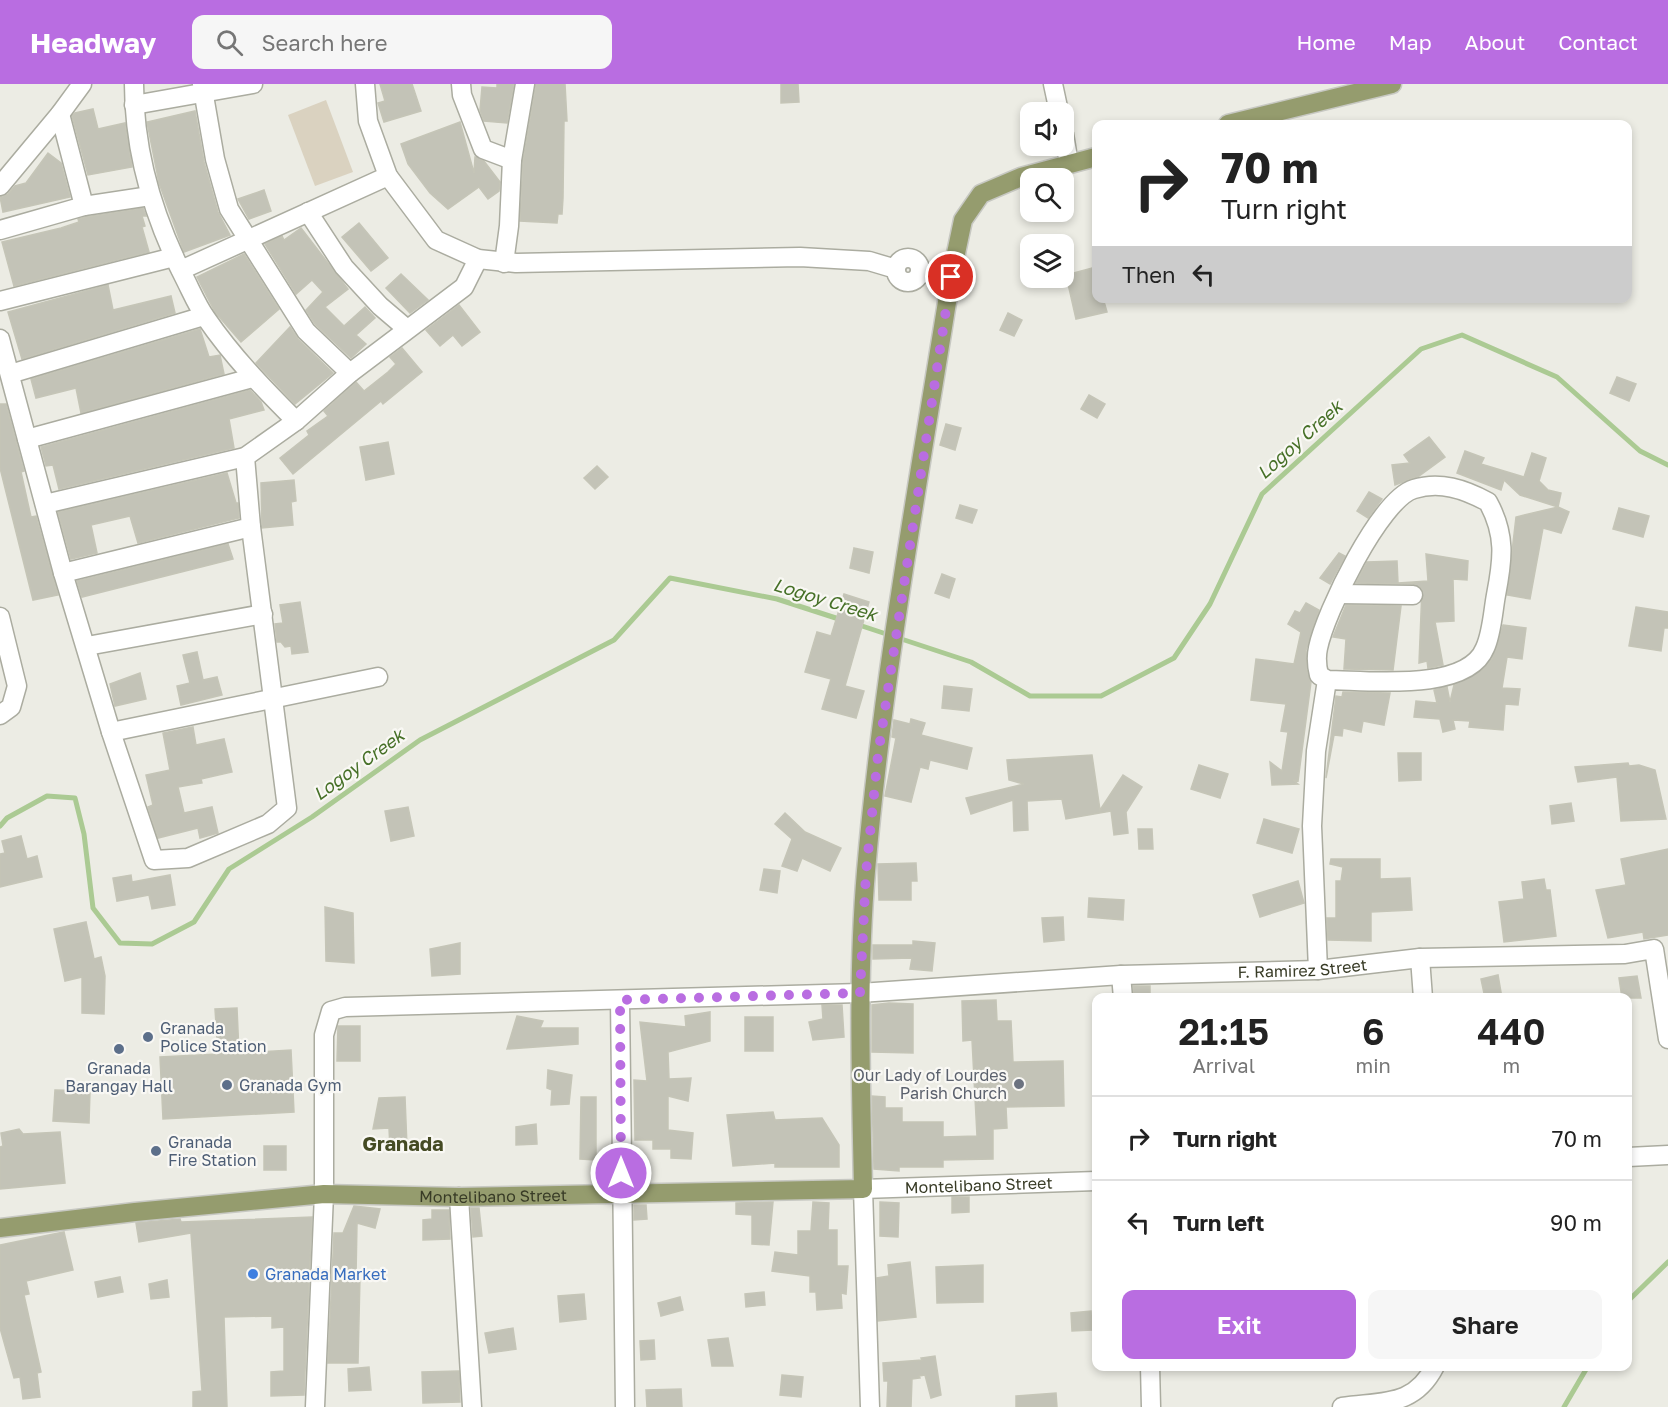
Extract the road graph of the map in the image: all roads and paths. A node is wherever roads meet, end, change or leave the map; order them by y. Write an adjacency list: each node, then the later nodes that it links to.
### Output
1 (82, 84): 12 (street)
2 (134, 84): 11 (street)
3 (253, 84): 9 (street)
4 (365, 84): 18 (street)
5 (461, 84): 16 (street)
6 (525, 84): 16 (street)
7 (1053, 84): 10 (street)
8 (1392, 84): 13 (main road)
9 (202, 88): 11 (street); 24 (street)
10 (1057, 102)
11 (134, 105): 20 (street)
12 (60, 114): 19 (street); 21 (street)
13 (1244, 120)
14 (1068, 156): 17 (street)
15 (1092, 158): 17 (main road)
16 (512, 160): 26 (street)
17 (1069, 164): 28 (main road)
18 (388, 176): 22 (street); 25 (street)
19 (0, 186)
20 (150, 196): 21 (street); 27 (street)
21 (84, 206): 23 (street)
22 (308, 212): 24 (street); 31 (street)
23 (0, 230)
24 (246, 239): 27 (street); 33 (street)
25 (478, 258): 26 (street); 31 (street)
26 (504, 263): 28 (street)
27 (177, 264): 29 (street); 30 (street)
28 (951, 277): 55 (main road)
29 (0, 301)
30 (204, 316): 34 (street); 35 (street)
31 (407, 329): 33 (street)
32 (0, 339): 34 (street)
33 (350, 373): 36 (street)
34 (10, 374): 37 (street)
35 (252, 378): 36 (street); 37 (street)
36 (296, 421): 38 (street)
37 (27, 440): 39 (street)
38 (245, 457): 39 (street); 40 (street)
39 (45, 504): 41 (street)
40 (251, 527): 41 (street); 44 (street)
41 (63, 573): 46 (street)
42 (1339, 594): 43 (street); 48 (street); 48 (street)
43 (1413, 595)
44 (263, 614): 46 (street); 49 (street)
45 (0, 617): 50 (street)
46 (87, 646): 51 (street)
47 (378, 677): 49 (street)
48 (1327, 680): 53 (street)
49 (273, 696): 51 (street); 51 (street)
50 (0, 715)
51 (111, 732)
52 (1420, 958): 53 (street, F. Ramirez Street); 57 (street); 59 (street, F. Ramirez Street)
53 (1318, 970): 54 (street, F. Ramirez Street)
54 (1121, 975): 55 (street, F. Ramirez Street); 56 (street)
55 (860, 993): 58 (street, F. Ramirez Street); 63 (main road)
56 (1123, 993)
57 (1423, 993)
58 (620, 1000): 64 (street, F. Ramirez Street); 65 (street)
59 (1668, 1039)
60 (1668, 1155): 61 (street)
61 (1632, 1157)
62 (1092, 1181): 63 (street, Montelibano Street)
63 (863, 1189): 65 (main road, Montelibano Street); 73 (street)
64 (324, 1194): 66 (main road, Montelibano Street); 67 (main road, Montelibano Street); 70 (street)
65 (621, 1194): 66 (main road, Montelibano Street); 72 (street)
66 (459, 1197): 71 (street)
67 (0, 1228)
68 (1149, 1371): 74 (street)
69 (1432, 1371): 75 (street)
70 (315, 1407)
71 (472, 1407)
72 (625, 1407)
73 (870, 1407)
74 (1151, 1407)
75 (1342, 1407)

